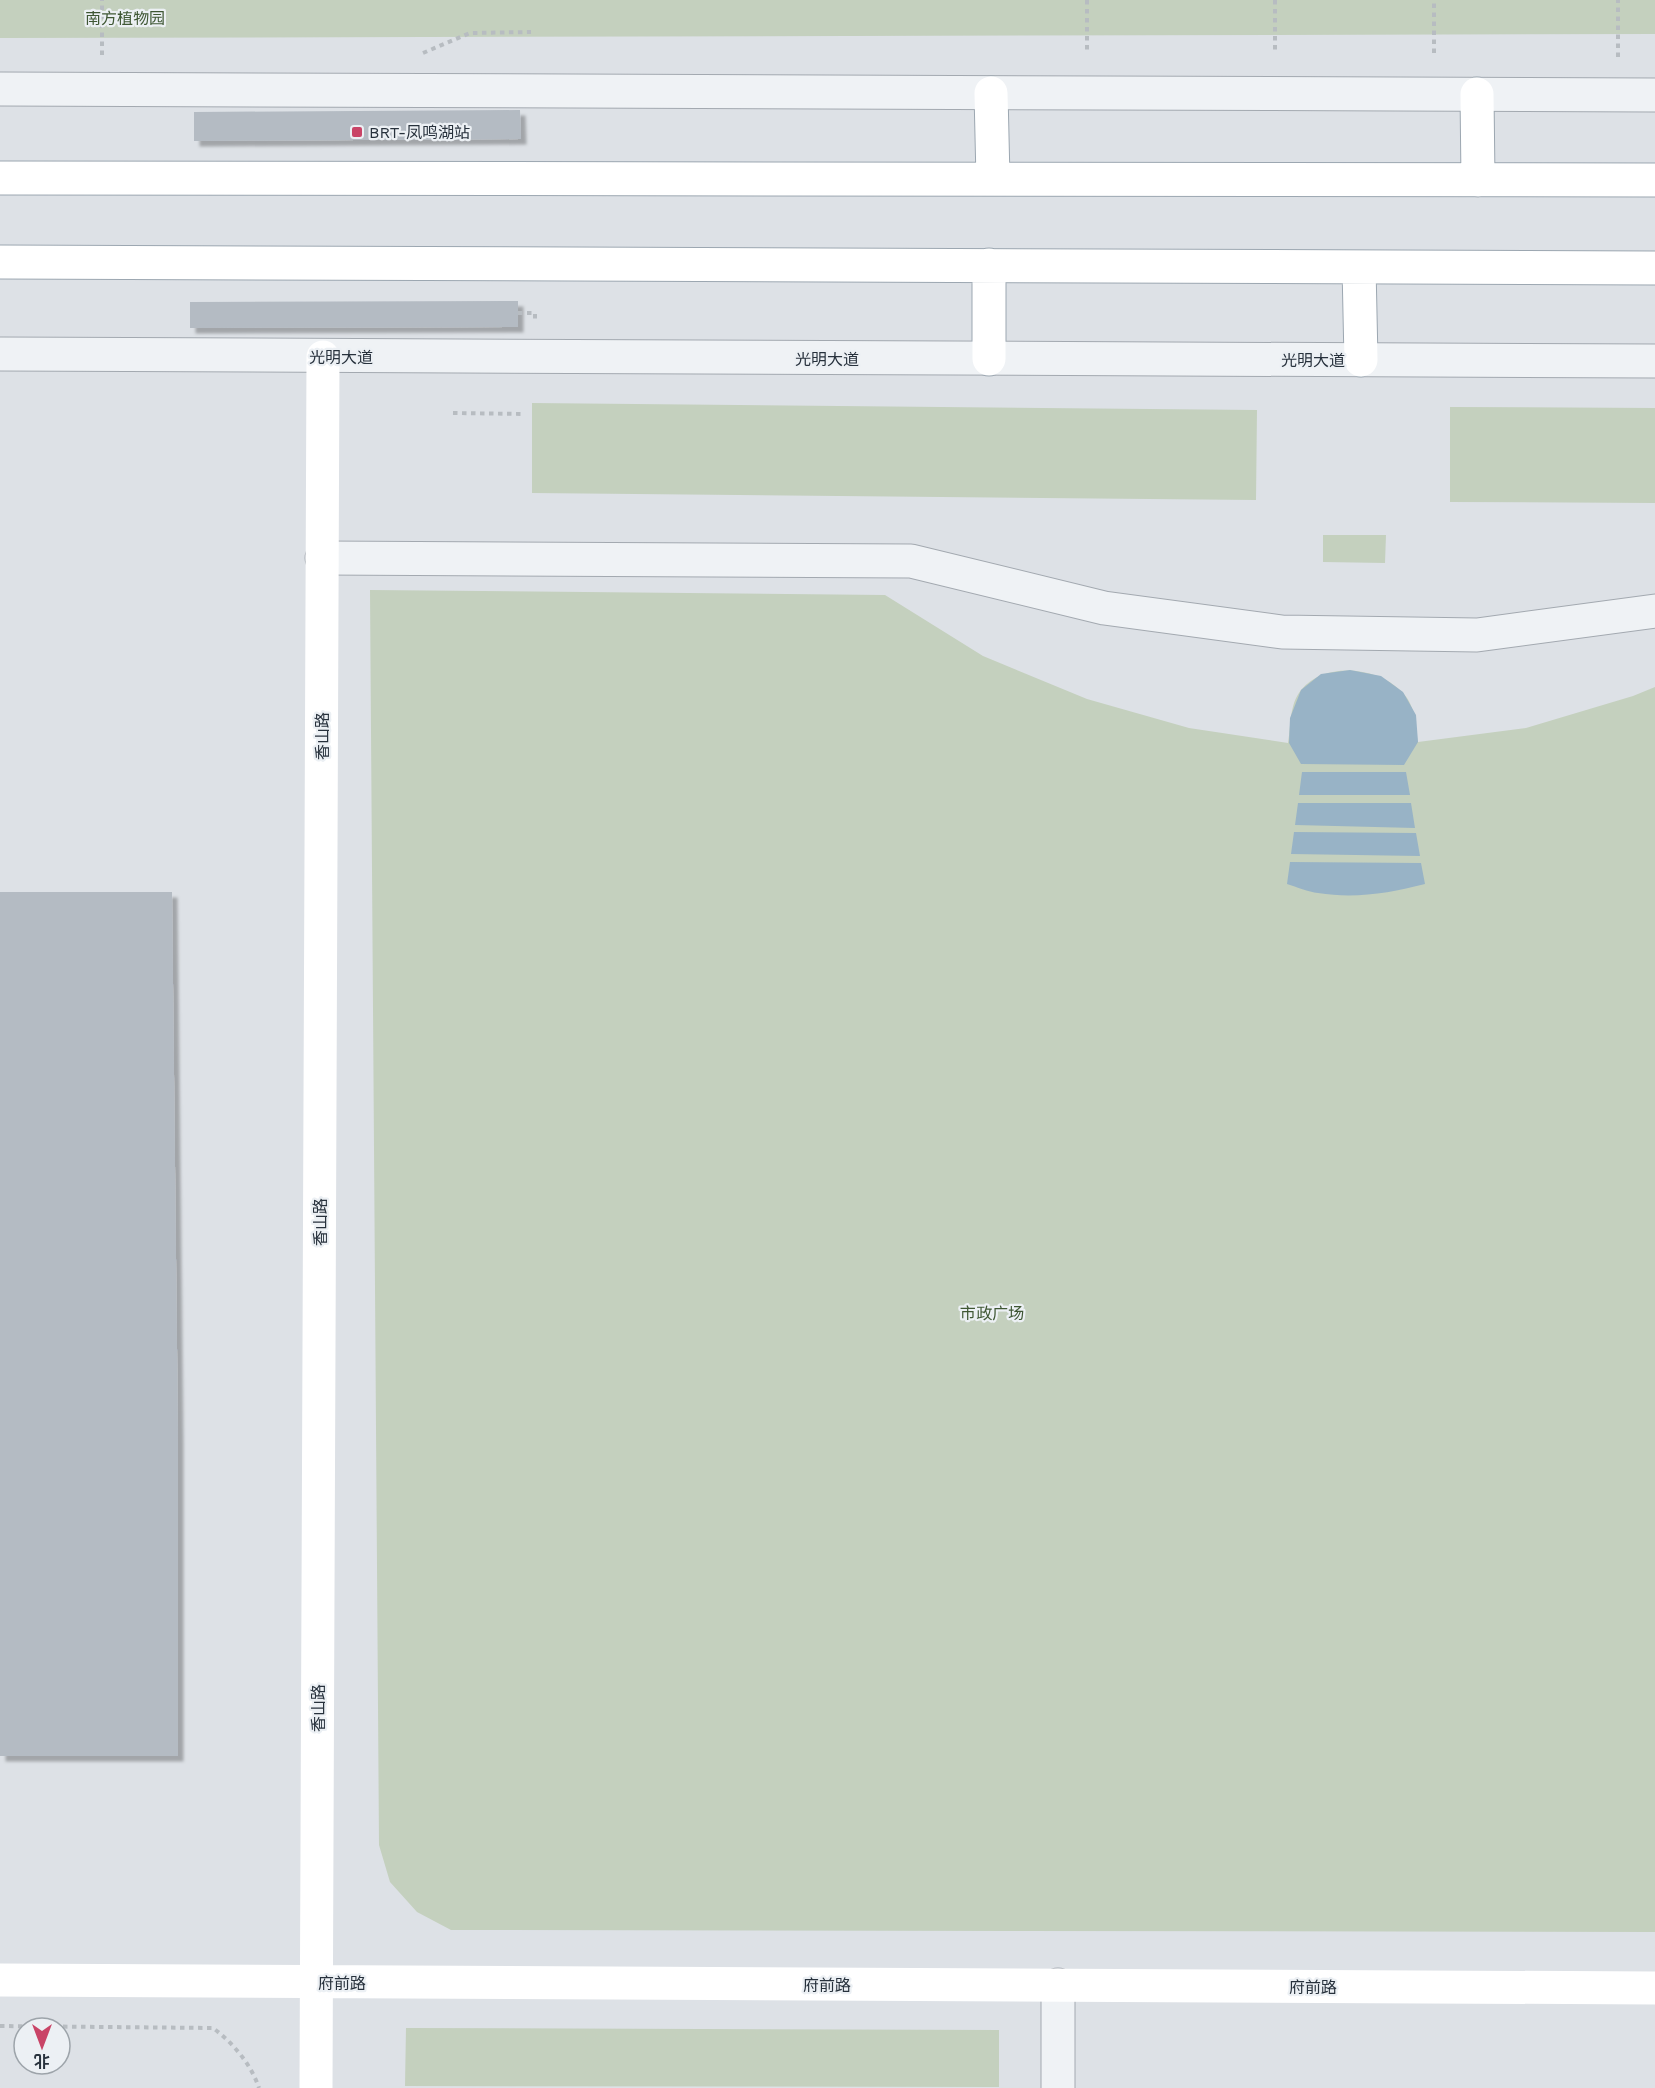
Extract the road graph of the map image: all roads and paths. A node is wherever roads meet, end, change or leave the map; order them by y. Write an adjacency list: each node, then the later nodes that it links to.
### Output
1 (102, 0): 11 (path)
2 (1087, 0): 10 (path)
3 (1275, 0): 7 (path)
4 (1434, 0): 9 (path)
5 (1618, 0): 12 (path)
6 (531, 32): 8 (path)
7 (1275, 52)
8 (423, 53)
9 (1434, 53)
10 (1087, 54)
11 (102, 56)
12 (1618, 57)
13 (0, 89): 14 (street)
14 (991, 93): 15 (street); 18 (main road)
15 (1477, 94): 16 (street); 19 (main road)
16 (1655, 95)
17 (0, 178): 18 (main road)
18 (993, 179): 19 (main road)
19 (1478, 180): 20 (main road)
20 (1655, 180)
21 (0, 262): 22 (main road)
22 (989, 265): 23 (main road); 27 (main road)
23 (1359, 267): 24 (main road); 28 (main road)
24 (1655, 268)
25 (0, 354): 26 (street, 光明大道)
26 (323, 357): 27 (street, 光明大道); 32 (main road, 香山路)
27 (989, 359): 28 (street, 光明大道)
28 (1361, 360): 29 (street, 光明大道)
29 (1655, 361)
30 (453, 413): 31 (path)
31 (525, 414)
32 (322, 558): 33 (street); 35 (main road, 香山路)
33 (1655, 611)
34 (0, 1980): 35 (main road, 府前路)
35 (316, 1982): 36 (main road, 府前路); 40 (main road, 香山路)
36 (1058, 1985): 37 (main road, 府前路); 41 (street)
37 (1655, 1988)
38 (0, 2026): 39 (path)
39 (259, 2088)
40 (316, 2088)
41 (1058, 2088)

